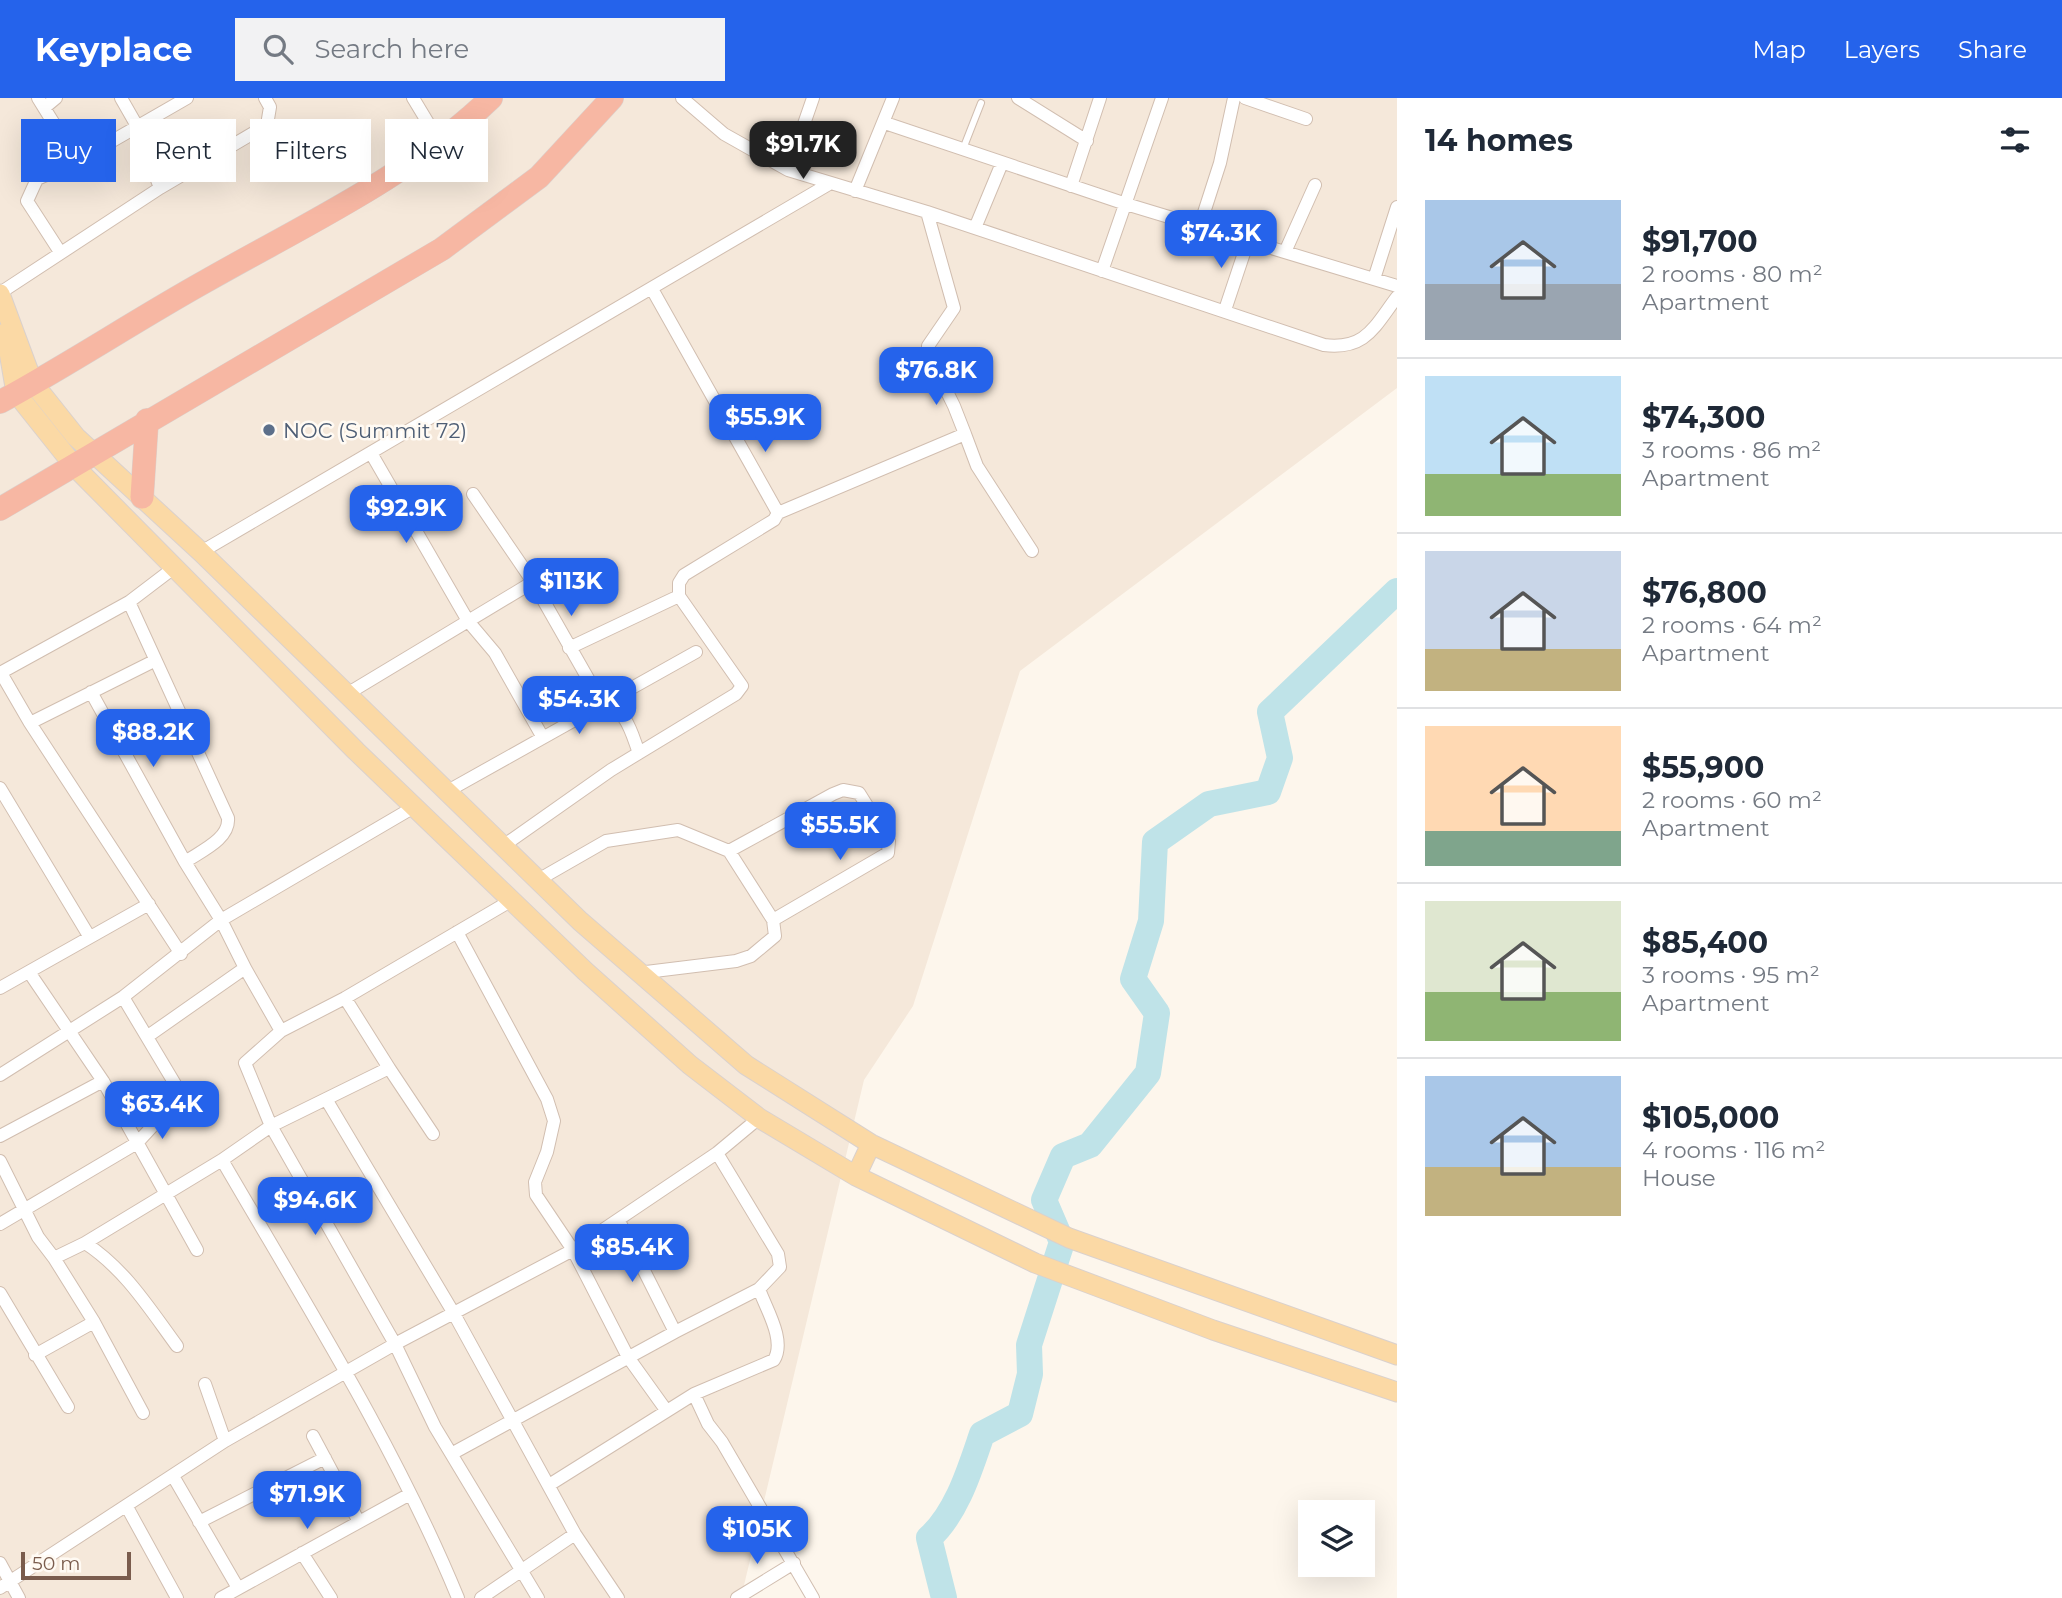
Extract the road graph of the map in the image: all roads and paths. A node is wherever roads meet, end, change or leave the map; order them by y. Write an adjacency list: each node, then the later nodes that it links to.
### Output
1 (56, 98): 16 (street)
2 (121, 98): 19 (street)
3 (187, 98): 20 (street)
4 (265, 98): 35 (street)
5 (413, 98): 21 (street)
6 (491, 98): 22 (highway)
7 (612, 98): 54 (highway)
8 (682, 98): 28 (street)
9 (813, 98): 28 (street)
10 (893, 98): 24 (street)
11 (1018, 98): 25 (street)
12 (1100, 98): 25 (street)
13 (1162, 98): 37 (street)
14 (1234, 98): 40 (street)
15 (1245, 98): 23 (street)
16 (41, 103): 18 (street)
17 (981, 103): 26 (lane)
18 (50, 119)
19 (133, 119)
20 (150, 119)
21 (426, 119)
22 (466, 119)
23 (1306, 119)
24 (885, 123): 26 (street); 36 (street)
25 (1087, 141): 34 (street)
26 (963, 149): 27 (street)
27 (1002, 163): 34 (street); 41 (street)
28 (788, 170): 32 (street)
29 (385, 178): 53 (highway)
30 (36, 182): 43 (street)
31 (158, 182): 35 (street)
32 (829, 184): 36 (street); 48 (street)
33 (1315, 185): 44 (street)
34 (1071, 186): 37 (street)
35 (160, 188): 43 (street)
36 (855, 191): 39 (street)
37 (1126, 204): 40 (street); 45 (street)
38 (1397, 207): 46 (street)
39 (927, 212): 41 (street); 55 (street)
40 (1200, 225): 42 (street)
41 (975, 228): 45 (street)
42 (1248, 241): 44 (street); 51 (street)
43 (60, 252): 49 (street)
44 (1285, 252): 46 (street)
45 (1102, 271): 51 (street)
46 (1374, 279): 47 (street)
47 (1397, 286)
48 (652, 289): 56 (street); 61 (street)
49 (0, 293): 53 (main road)
50 (1397, 297): 51 (street)
51 (1225, 310)
52 (0, 334): 53 (main road)
53 (16, 393): 57 (main road)
54 (147, 420): 57 (highway); 59 (highway)
55 (965, 434): 61 (street); 62 (street)
56 (371, 453): 63 (street); 68 (street)
57 (84, 460): 59 (main road); 60 (highway); 64 (main road)
58 (473, 494): 65 (street)
59 (142, 497): 63 (main road)
60 (0, 509)
61 (778, 513): 66 (street)
62 (1032, 551)
63 (201, 552): 74 (main road)
64 (175, 567): 67 (street); 81 (main road)
65 (533, 582): 68 (street); 69 (street)
66 (679, 596): 69 (street); 78 (street)
67 (129, 602): 71 (street); 72 (street)
68 (468, 621): 74 (street); 77 (street)
69 (569, 648): 75 (street)
70 (696, 652): 75 (street)
71 (154, 661): 73 (street); 86 (street)
72 (0, 673): 76 (street)
73 (91, 691): 76 (street); 86 (street)
74 (347, 694): 80 (main road)
75 (603, 705): 77 (street); 78 (street)
76 (30, 723): 89 (street)
77 (542, 736): 80 (street)
78 (639, 752): 84 (street)
79 (0, 788): 93 (street)
80 (446, 792): 82 (main road)
81 (414, 807): 83 (main road); 90 (street)
82 (468, 814): 83 (main road); 84 (main road)
83 (445, 836): 88 (main road)
84 (503, 846): 87 (main road)
85 (729, 851): 87 (street); 91 (street); 91 (street)
86 (185, 862): 90 (street)
87 (538, 880): 97 (main road)
88 (512, 900): 92 (street); 108 (main road)
89 (149, 904): 93 (street); 94 (street)
90 (221, 920): 94 (street); 95 (street)
91 (773, 920): 97 (street)
92 (457, 932): 100 (street); 124 (street)
93 (89, 936): 96 (street)
94 (181, 954): 99 (street)
95 (245, 968): 102 (street); 103 (street)
96 (29, 972): 98 (street); 101 (street)
97 (638, 973): 113 (main road)
98 (0, 988)
99 (123, 997): 101 (street); 103 (street)
100 (345, 998): 102 (street); 104 (street)
101 (70, 1031): 105 (street); 106 (street)
102 (281, 1031): 109 (street)
103 (148, 1036): 112 (street)
104 (388, 1068): 107 (street); 110 (street)
105 (0, 1075)
106 (103, 1081): 111 (street); 112 (street)
107 (326, 1099): 109 (street); 128 (street)
108 (759, 1118): 114 (street); 117 (main road)
109 (271, 1126): 115 (street); 131 (street)
110 (433, 1134)
111 (0, 1136)
112 (137, 1143): 118 (street); 119 (street)
113 (871, 1144): 117 (main road); 134 (main road)
114 (717, 1153): 120 (street); 126 (street)
115 (222, 1160): 118 (street); 136 (street)
116 (0, 1161): 119 (street)
117 (856, 1177): 138 (main road)
118 (167, 1193): 122 (street); 123 (street)
119 (25, 1212): 121 (street); 125 (street)
120 (619, 1221): 124 (street); 130 (street)
121 (0, 1224)
122 (85, 1243): 125 (street); 132 (street)
123 (197, 1250)
124 (573, 1250): 128 (street); 135 (street)
125 (54, 1258): 129 (street)
126 (759, 1289): 130 (street); 139 (street)
127 (0, 1293): 133 (street)
128 (453, 1312): 131 (street); 143 (street)
129 (94, 1322): 133 (street); 142 (street)
130 (675, 1332): 135 (street)
131 (395, 1344): 136 (street); 146 (street)
132 (177, 1346)
133 (35, 1355): 140 (street)
134 (1397, 1355)
135 (628, 1357): 141 (street); 143 (street)
136 (345, 1372): 145 (street); 150 (street)
137 (205, 1384): 145 (street)
138 (1397, 1392)
139 (694, 1394): 141 (street); 157 (street)
140 (68, 1407)
141 (666, 1410): 149 (street)
142 (144, 1413)
143 (513, 1420): 146 (street); 149 (street)
144 (313, 1436): 147 (street)
145 (225, 1441): 148 (street)
146 (453, 1453): 158 (street)
147 (325, 1458): 152 (street); 153 (street)
148 (173, 1476): 151 (street); 152 (street)
149 (549, 1485): 154 (street)
150 (410, 1494): 153 (street); 165 (street)
151 (127, 1507): 159 (street); 162 (street)
152 (199, 1522): 160 (street)
153 (359, 1522): 155 (street)
154 (575, 1534): 158 (street); 168 (street)
155 (302, 1553): 160 (street); 164 (street)
156 (0, 1563): 159 (street)
157 (794, 1563): 169 (street); 170 (street)
158 (520, 1569): 166 (street); 167 (street)
159 (5, 1585): 161 (street)
160 (237, 1588): 163 (street)
161 (19, 1598)
162 (177, 1598)
163 (222, 1598)
164 (331, 1598)
165 (458, 1598)
166 (481, 1598)
167 (538, 1598)
168 (618, 1598)
169 (737, 1598)
170 (814, 1598)

